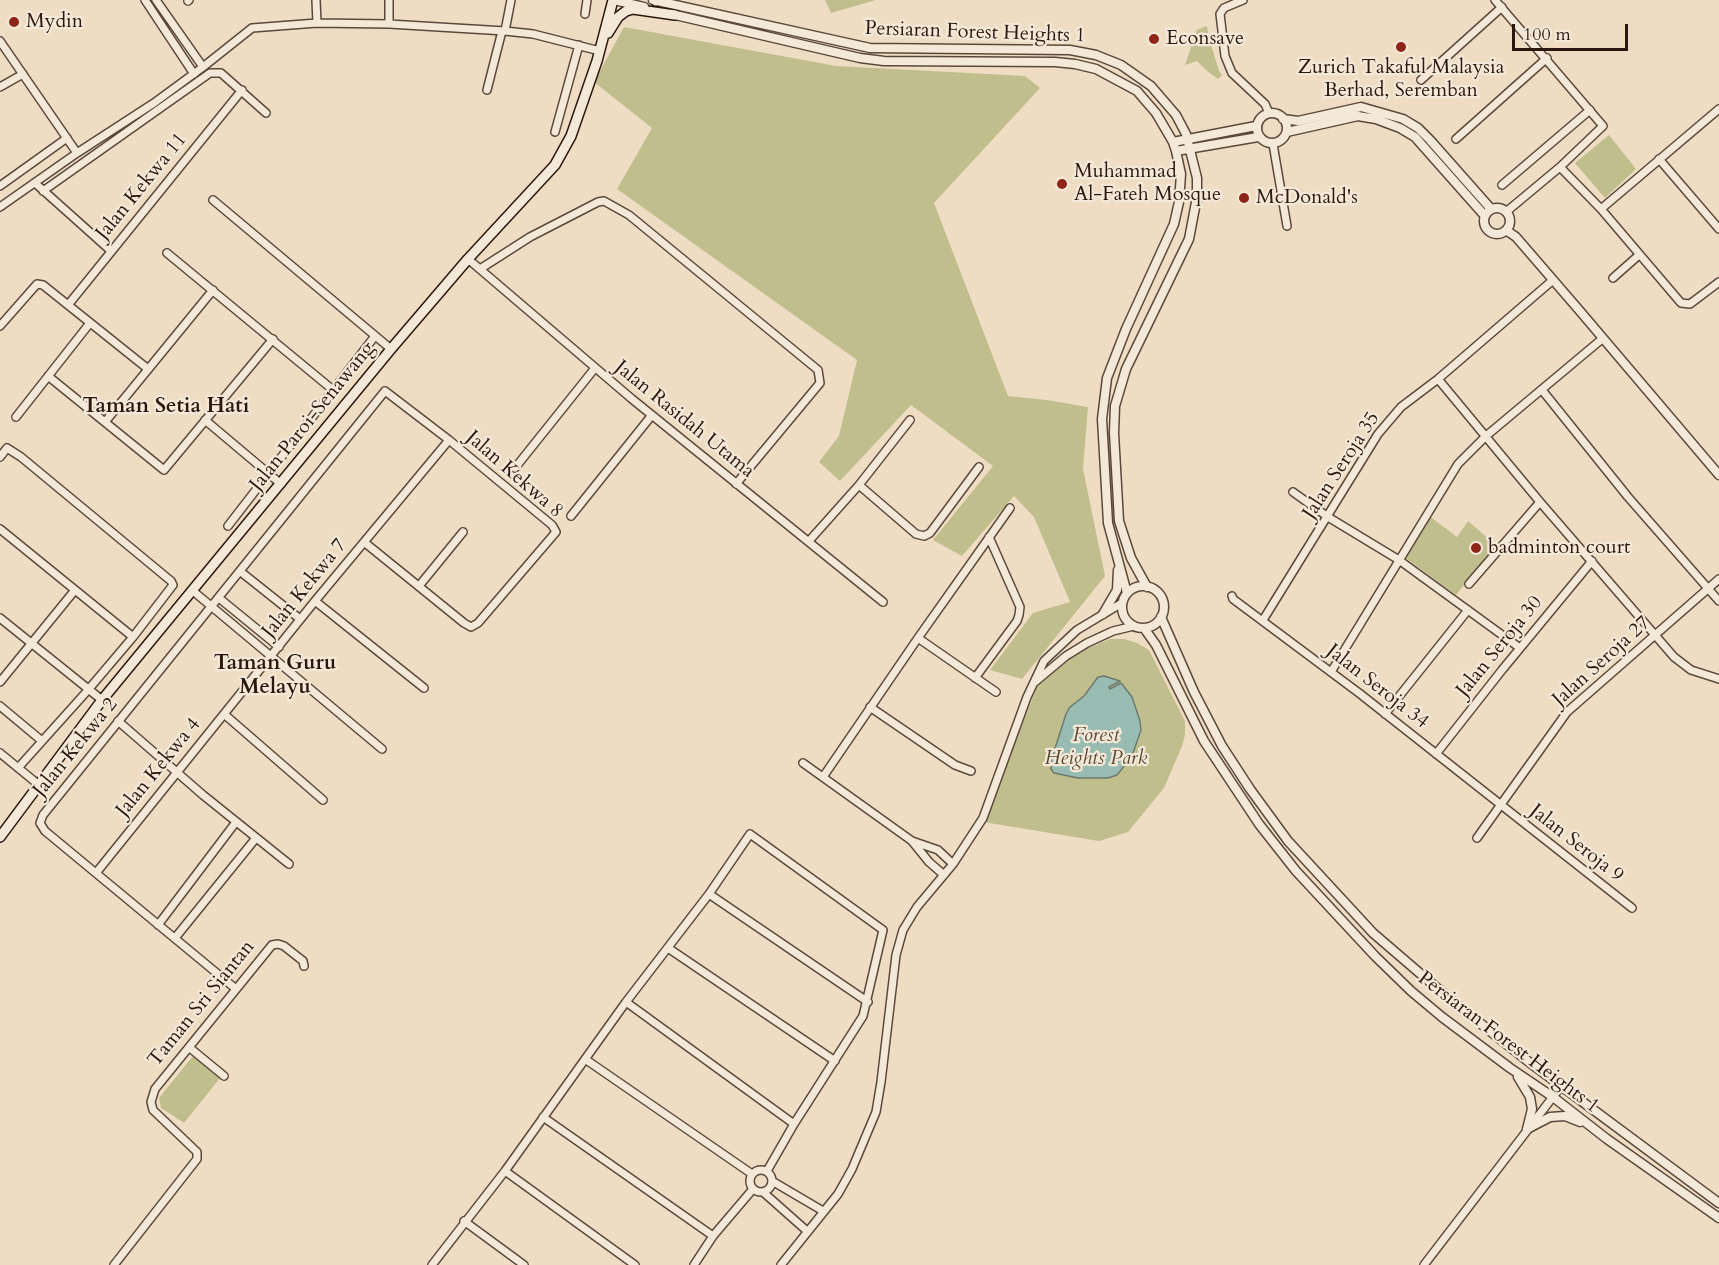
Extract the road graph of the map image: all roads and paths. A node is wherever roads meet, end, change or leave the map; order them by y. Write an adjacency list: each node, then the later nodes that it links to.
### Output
1 (144, 0): 24 (street)
2 (156, 0): 22 (street)
3 (316, 0): 14 (street)
4 (389, 0): 15 (street)
5 (511, 0): 16 (street)
6 (587, 0): 12 (street)
7 (614, 0): 13 (street, Persiaran Forest Heights 1); 19 (main road, Jalan Paroi-Senawang)
8 (655, 0): 39 (street, Persiaran Forest Heights 1)
9 (1243, 0): 32 (street)
10 (1495, 0): 11 (street)
11 (1502, 7): 20 (street); 25 (street)
12 (585, 14)
13 (675, 15): 21 (main road); 42 (street, Persiaran Forest Heights 1)
14 (317, 23): 15 (street); 22 (street)
15 (389, 24): 16 (street)
16 (504, 31): 18 (street); 28 (street)
17 (0, 41): 23 (street)
18 (579, 45): 19 (street); 35 (street)
19 (600, 51): 21 (main road, Jalan Paroi-Senawang)
20 (1547, 58): 29 (street); 40 (street)
21 (597, 61): 62 (main road, Jalan Paroi-Senawang)
22 (203, 68): 24 (street)
23 (22, 74): 26 (street); 38 (street)
24 (194, 74): 44 (street)
25 (1421, 80)
26 (0, 87)
27 (242, 90): 31 (street); 50 (street); 59 (street, Jalan Kekwa 11)
28 (487, 90)
29 (1590, 110): 46 (street); 48 (street)
30 (1718, 112): 45 (street)
31 (266, 113)
32 (1269, 113): 33 (street); 34 (street)
33 (1283, 118): 36 (street); 54 (street)
34 (1256, 126): 37 (street); 39 (street)
35 (555, 132)
36 (1287, 132): 41 (street); 54 (street)
37 (1258, 136): 41 (street); 43 (street)
38 (67, 138): 44 (street); 49 (street)
39 (1187, 139): 42 (street); 43 (street, Persiaran Forest Heights 1)
40 (1456, 139)
41 (1273, 144): 56 (street)
42 (1174, 146): 43 (street); 108 (street, Persiaran Forest Heights 1)
43 (1190, 148): 115 (street, Persiaran Forest Heights 1)
44 (77, 153): 47 (street)
45 (1659, 159): 53 (street); 57 (street)
46 (1560, 167): 53 (street); 55 (street)
47 (35, 183): 50 (street); 52 (street)
48 (1502, 185)
49 (0, 186)
50 (43, 191): 59 (street)
51 (213, 200): 71 (street)
52 (0, 207)
53 (1601, 209): 61 (street)
54 (1488, 212): 55 (street); 58 (street)
55 (1506, 212): 58 (street)
56 (1287, 226)
57 (1719, 229)
58 (1506, 230): 65 (street)
59 (111, 251): 68 (street, Jalan Kekwa 11)
60 (167, 253): 67 (street)
61 (1639, 255): 64 (street); 66 (street)
62 (468, 259): 63 (street, Jalan Rasidah Utama); 74 (main road, Jalan Paroi-Senawang)
63 (480, 269): 75 (street, Jalan Rasidah Utama); 95 (street)
64 (1613, 278)
65 (1553, 280): 73 (street); 78 (street, Jalan Seroja 35)
66 (1719, 282)
67 (213, 290): 72 (street); 76 (street)
68 (68, 305): 69 (street); 70 (street)
69 (90, 323): 76 (street); 77 (street)
70 (0, 326)
71 (375, 336): 74 (street); 79 (street)
72 (273, 339): 79 (street); 84 (street)
73 (1602, 339): 80 (street); 93 (street)
74 (391, 349): 94 (main road, Jalan Paroi-Senawang)
75 (595, 368): 82 (street, Jalan Rasidah Utama); 91 (street)
76 (148, 369): 86 (street)
77 (48, 376): 83 (street); 86 (street)
78 (1438, 379): 87 (street); 101 (street, Jalan Seroja 35)
79 (333, 390): 92 (street)
80 (1542, 390): 87 (street); 116 (street)
81 (385, 391): 88 (street, Jalan Kekwa 8); 111 (street, Jalan Kekwa 2)
82 (652, 415): 95 (street, Jalan Rasidah Utama); 100 (street)
83 (16, 417)
84 (206, 420): 86 (street); 92 (street)
85 (910, 420): 96 (street)
86 (105, 422)
87 (1486, 436): 98 (street); 109 (street)
88 (449, 440): 107 (street, Jalan Kekwa 7); 114 (street, Jalan Kekwa 8)
89 (0, 457): 136 (street)
90 (979, 466): 96 (street)
91 (515, 468)
92 (268, 473): 94 (street); 102 (street)
93 (1719, 475)
94 (281, 484): 118 (main road, Jalan Paroi-Senawang)
95 (736, 484): 106 (street, Jalan Rasidah Utama)
96 (858, 485): 106 (street)
97 (1293, 492): 101 (street)
98 (1540, 502): 110 (street); 113 (street)
99 (1010, 508): 105 (street)
100 (571, 516)
101 (1328, 517): 109 (street); 132 (street, Jalan Seroja 35)
102 (228, 526)
103 (0, 529): 117 (street)
104 (463, 532): 114 (street)
105 (989, 537): 137 (street); 143 (street)
106 (809, 541): 124 (street, Jalan Rasidah Utama)
107 (364, 542): 114 (street, Jalan Kekwa 8); 122 (street, Jalan Kekwa 7)
108 (1117, 555): 119 (street, Persiaran Forest Heights 1); 128 (street)
109 (1399, 560): 127 (street); 142 (street)
110 (1592, 561): 135 (street); 140 (street, Jalan Seroja 30)
111 (241, 572): 121 (street, Jalan Kekwa 2); 131 (street)
112 (1719, 579): 116 (street, Jalan Seroja 27)
113 (1469, 584)
114 (419, 586)
115 (1147, 587): 119 (street); 129 (street)
116 (1707, 588): 123 (street); 135 (street, Jalan Seroja 27)
117 (75, 590): 136 (street); 138 (street)
118 (193, 591): 126 (street); 150 (main road, Jalan Paroi-Senawang)
119 (1127, 593): 125 (street)
120 (1232, 596): 132 (street, Jalan Seroja 34)
121 (219, 598): 126 (street, Jalan Kekwa 2); 139 (street)
122 (315, 601): 131 (street, Jalan Kekwa 7); 147 (street)
123 (1719, 601)
124 (883, 602)
125 (1122, 603): 128 (street); 133 (street)
126 (212, 608): 141 (street); 155 (street, Jalan Kekwa 2)
127 (1468, 610): 140 (street); 154 (street)
128 (1103, 614): 146 (street)
129 (1161, 617): 134 (street); 192 (street, Persiaran Forest Heights 1)
130 (0, 618): 138 (street)
131 (300, 619): 139 (street, Jalan Kekwa 7)
132 (1263, 620): 142 (street, Jalan Seroja 34)
133 (1134, 626): 134 (street); 146 (street)
134 (1144, 628): 190 (street, Persiaran Forest Heights 1)
135 (1656, 636): 144 (street); 167 (street, Jalan Seroja 27)
136 (133, 637): 148 (street)
137 (918, 638): 143 (street); 152 (street)
138 (31, 644): 145 (street); 148 (street)
139 (279, 647): 141 (street, Jalan Kekwa 7)
140 (1520, 648): 159 (street, Jalan Seroja 30)
141 (271, 656): 153 (street, Jalan Kekwa 4); 157 (street)
142 (1331, 672): 154 (street, Jalan Seroja 34)
143 (975, 678): 149 (street)
144 (1719, 679)
145 (0, 682)
146 (1033, 684): 175 (street)
147 (424, 688)
148 (88, 690): 150 (street); 156 (street)
149 (996, 692)
150 (102, 700): 165 (main road, Jalan Paroi-Senawang)
151 (0, 706): 156 (street)
152 (870, 706): 162 (street); 164 (street)
153 (224, 714): 163 (street, Jalan Kekwa 4); 166 (street)
154 (1385, 714): 159 (street, Jalan Seroja 34)
155 (118, 721): 163 (street); 176 (street, Jalan Kekwa 2)
156 (42, 741): 161 (street)
157 (382, 749)
158 (0, 753): 161 (street)
159 (1436, 754): 167 (street, Jalan Seroja 34)
160 (802, 763): 164 (street)
161 (18, 768): 165 (street)
162 (971, 771)
163 (177, 772): 168 (street); 176 (street, Jalan Kekwa 4)
164 (823, 777): 173 (street)
165 (39, 785): 169 (main road, Jalan Paroi-Senawang)
166 (323, 800)
167 (1501, 806): 172 (street, Jalan Seroja 27); 179 (street, Jalan Seroja 9)
168 (236, 822): 171 (street); 180 (street)
169 (5, 827): 170 (main road, Jalan Paroi-Senawang)
170 (0, 837)
171 (256, 838): 174 (street); 181 (street)
172 (1477, 838)
173 (912, 842): 175 (street); 177 (street)
174 (289, 864)
175 (953, 864): 177 (street)
176 (96, 873): 180 (street, Jalan Kekwa 2)
177 (944, 875): 205 (street)
178 (709, 894): 182 (street); 186 (street); 186 (street)
179 (1632, 908)
180 (158, 925): 181 (street, Jalan Kekwa 2)
181 (175, 938): 184 (street, Jalan Kekwa 2)
182 (668, 948): 185 (street); 189 (street)
183 (304, 966): 184 (street, Taman Sri Siantan)
184 (236, 989): 187 (street, Taman Sri Siantan)
185 (626, 1002): 188 (street); 195 (street)
186 (868, 1002): 189 (street)
187 (190, 1048): 191 (street); 210 (street, Taman Sri Siantan)
188 (585, 1059): 194 (street); 200 (street)
189 (836, 1061): 195 (street)
190 (1510, 1068): 193 (street, Persiaran Forest Heights 1); 197 (street)
191 (224, 1076)
192 (1562, 1085): 193 (street); 204 (street, Persiaran Forest Heights 1)
193 (1553, 1097): 196 (street, Persiaran Forest Heights 1); 197 (street)
194 (543, 1117): 198 (street); 209 (street)
195 (794, 1124): 199 (street)
196 (1591, 1127): 197 (street); 206 (street, Persiaran Forest Heights 1)
197 (1527, 1130): 216 (street)
198 (506, 1171): 207 (street); 213 (street)
199 (767, 1172): 200 (street); 201 (street)
200 (752, 1174): 202 (street)
201 (772, 1181): 203 (street); 205 (street)
202 (753, 1189): 203 (street); 209 (street)
203 (763, 1192): 208 (street)
204 (1719, 1203)
205 (823, 1211): 208 (street)
206 (1719, 1218)
207 (465, 1221): 211 (street); 212 (street)
208 (807, 1231): 215 (street)
209 (713, 1236): 214 (street)
210 (114, 1265)
211 (432, 1265)
212 (524, 1265)
213 (635, 1265)
214 (694, 1265)
215 (781, 1265)
216 (1424, 1265)

